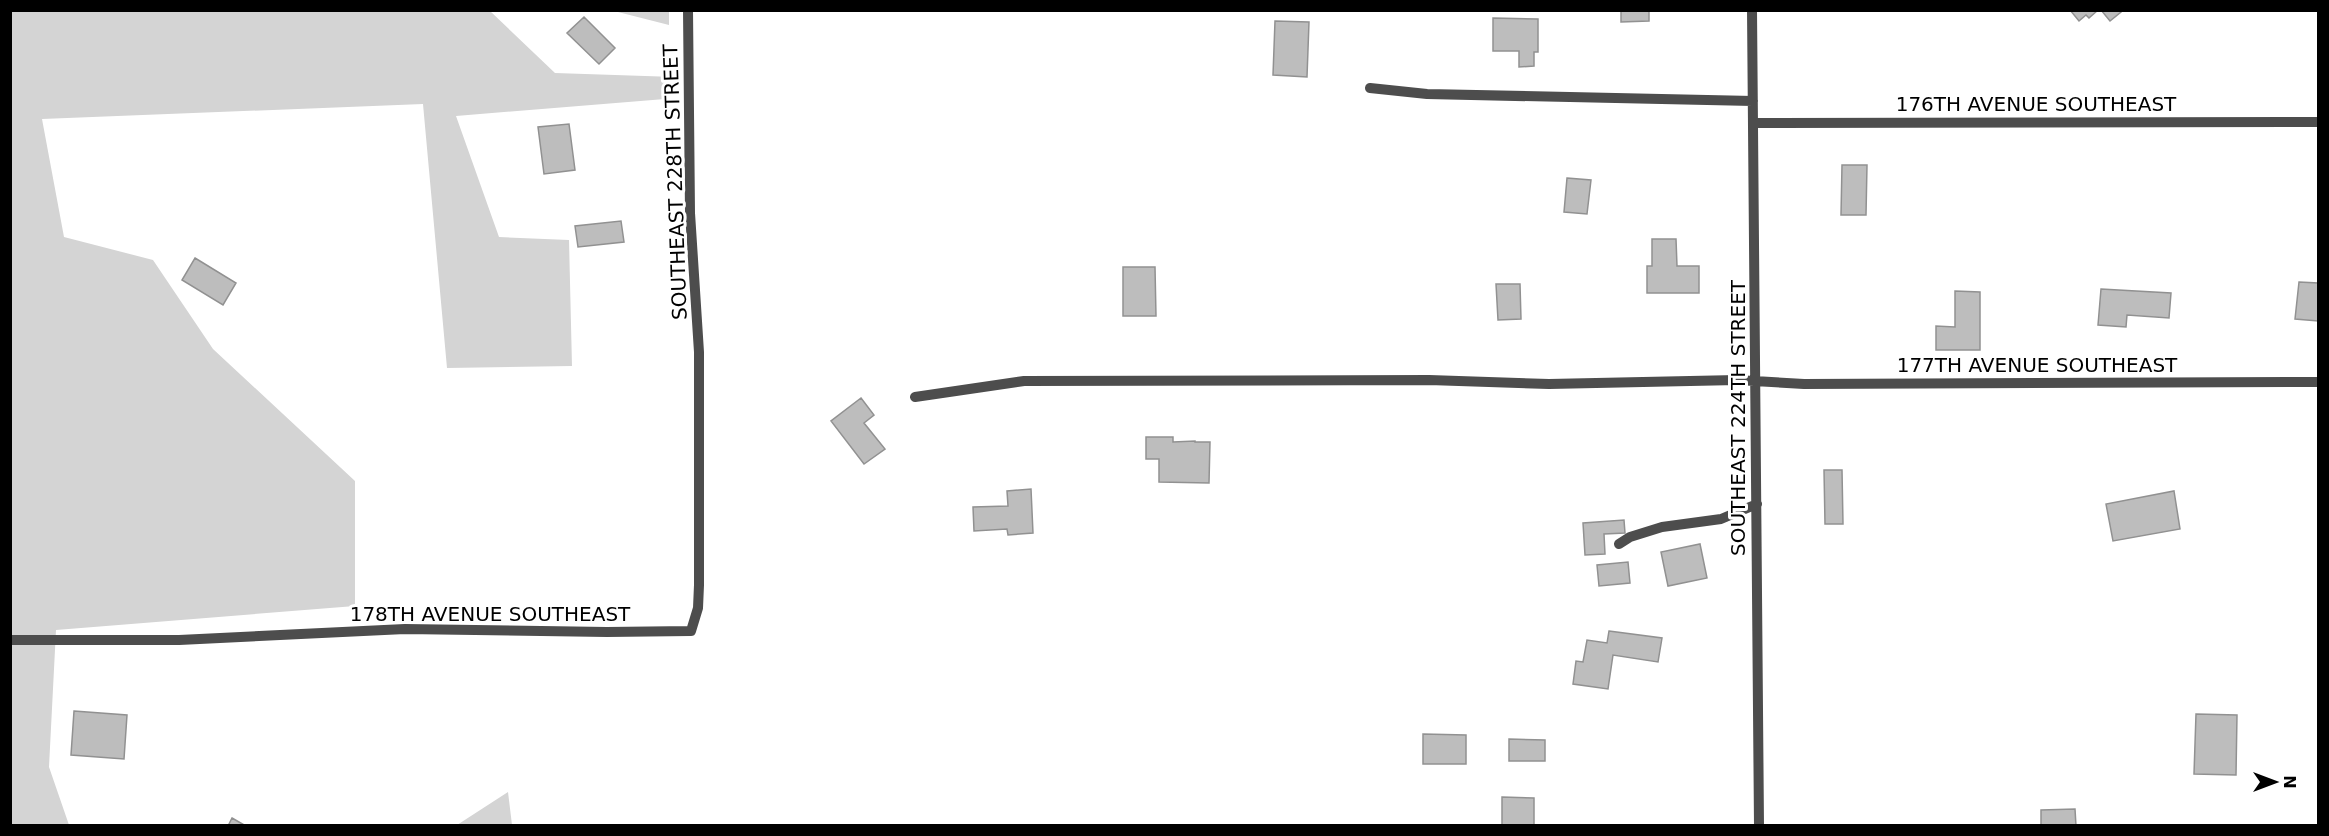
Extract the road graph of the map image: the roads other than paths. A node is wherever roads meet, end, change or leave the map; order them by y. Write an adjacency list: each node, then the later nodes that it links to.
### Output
1 (688, 10): 7 (street, SOUTHEAST 228TH STREET)
2 (1752, 10): 4 (street, SOUTHEAST 224TH STREET)
3 (1370, 88): 4 (street)
4 (1753, 101): 6 (street, SOUTHEAST 224TH STREET)
5 (2319, 122): 6 (street, 176TH AVENUE SOUTHEAST)
6 (1753, 123): 8 (street, SOUTHEAST 224TH STREET)
7 (699, 352): 13 (street, 178TH AVENUE SOUTHEAST)
8 (1756, 382): 9 (street, 177TH AVENUE SOUTHEAST); 10 (street, 177TH AVENUE SOUTHEAST); 11 (street, SOUTHEAST 224TH STREET)
9 (2319, 382)
10 (915, 397)
11 (1756, 504): 12 (street); 14 (street, SOUTHEAST 224TH STREET)
12 (1619, 544)
13 (10, 640)
14 (1759, 825)

